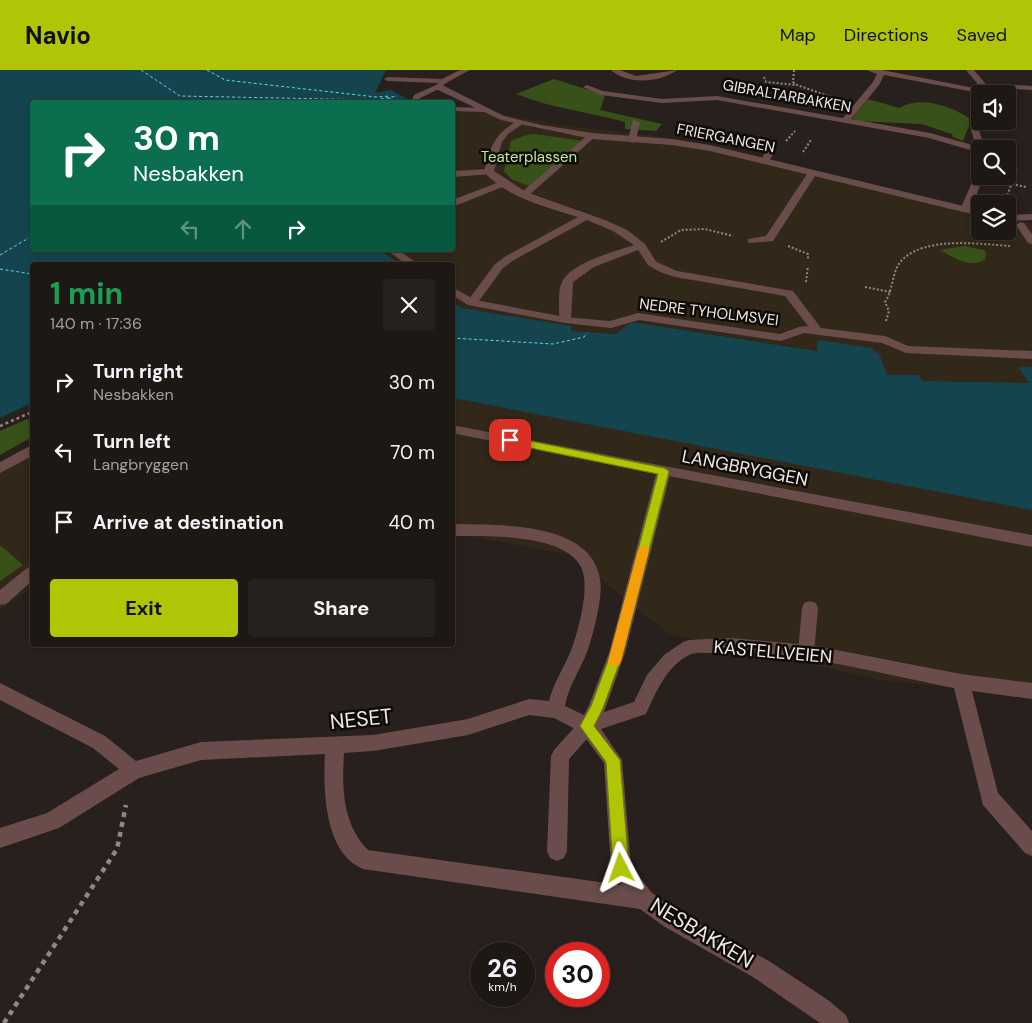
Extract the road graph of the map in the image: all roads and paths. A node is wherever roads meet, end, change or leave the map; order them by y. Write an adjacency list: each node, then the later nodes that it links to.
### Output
1 (466, 70): 12 (street)
2 (615, 70): 3 (street)
3 (673, 70)
4 (794, 70): 13 (path)
5 (870, 70): 8 (street)
6 (915, 70): 11 (street)
7 (970, 70): 14 (street)
8 (880, 73): 11 (street); 20 (street)
9 (764, 77): 13 (path)
10 (388, 79): 12 (street)
11 (908, 79): 18 (street)
12 (441, 84): 19 (street); 22 (street, FRIERGANGEN)
13 (797, 85): 20 (path)
14 (982, 85)
15 (587, 87): 23 (street, GIBRALTARBAKKEN)
16 (1018, 88): 17 (street)
17 (1032, 88)
18 (971, 91)
19 (416, 100)
20 (857, 106): 23 (street)
21 (455, 109): 22 (street)
22 (484, 110): 24 (street, FRIERGANGEN)
23 (846, 120): 28 (street, GIBRALTARBAKKEN)
24 (520, 122): 26 (street, FRIERGANGEN); 31 (street)
25 (636, 122): 27 (street)
26 (592, 136): 27 (street, FRIERGANGEN); 38 (street)
27 (632, 140): 30 (street, FRIERGANGEN)
28 (971, 147)
29 (771, 152): 30 (street)
30 (765, 160): 32 (street, FRIERGANGEN)
31 (489, 172): 33 (street); 34 (street)
32 (812, 173): 40 (street, FRIERGANGEN); 46 (street)
33 (455, 174)
34 (502, 184): 38 (street); 39 (street)
35 (976, 185): 40 (street)
36 (1016, 185): 37 (path)
37 (1026, 187)
38 (525, 194): 43 (street, NEDRE TYHOLMSVEI)
39 (455, 203)
40 (965, 210): 41 (street, FRIERGANGEN)
41 (971, 211)
42 (1032, 216): 44 (street)
43 (586, 217): 48 (street, NEDRE TYHOLMSVEI); 55 (street)
44 (1016, 221)
45 (1016, 222): 47 (street)
46 (752, 241): 48 (path)
47 (1032, 241)
48 (641, 246): 57 (street); 58 (street, NEDRE TYHOLMSVEI)
49 (1016, 246): 54 (path)
50 (395, 252): 51 (street)
51 (410, 262)
52 (865, 287): 54 (path)
53 (455, 292): 55 (street, NEDRE TYHOLMSVEI)
54 (891, 292): 56 (path)
55 (472, 304): 57 (street, NEDRE TYHOLMSVEI)
56 (889, 311)
57 (565, 320): 58 (street, NEDRE TYHOLMSVEI)
58 (817, 331): 59 (street, NEDRE TYHOLMSVEI)
59 (1032, 355)
60 (30, 413): 61 (path)
61 (0, 426)
62 (455, 430): 65 (street, LANGBRYGGEN)
63 (30, 451): 64 (street)
64 (0, 468)
65 (664, 471): 67 (street, LANGBRYGGEN); 76 (street)
66 (455, 530): 75 (street)
67 (1032, 541)
68 (30, 574): 69 (street)
69 (0, 599)
70 (810, 608): 71 (street)
71 (806, 652): 72 (street, KASTELLVEIEN); 76 (street, KASTELLVEIEN)
72 (961, 682): 74 (street, KASTELLVEIEN); 80 (street)
73 (0, 691): 78 (street)
74 (1032, 691)
75 (556, 710): 76 (street, NESET); 77 (street, NESET)
76 (587, 726): 81 (street); 82 (street, NESBAKKEN)
77 (335, 745): 78 (street, NESET); 82 (street)
78 (134, 770): 79 (street, NESET); 83 (path)
79 (0, 838)
80 (1032, 846)
81 (557, 851)
82 (644, 899): 84 (street, NESBAKKEN)
83 (4, 1023)
84 (838, 1023)

